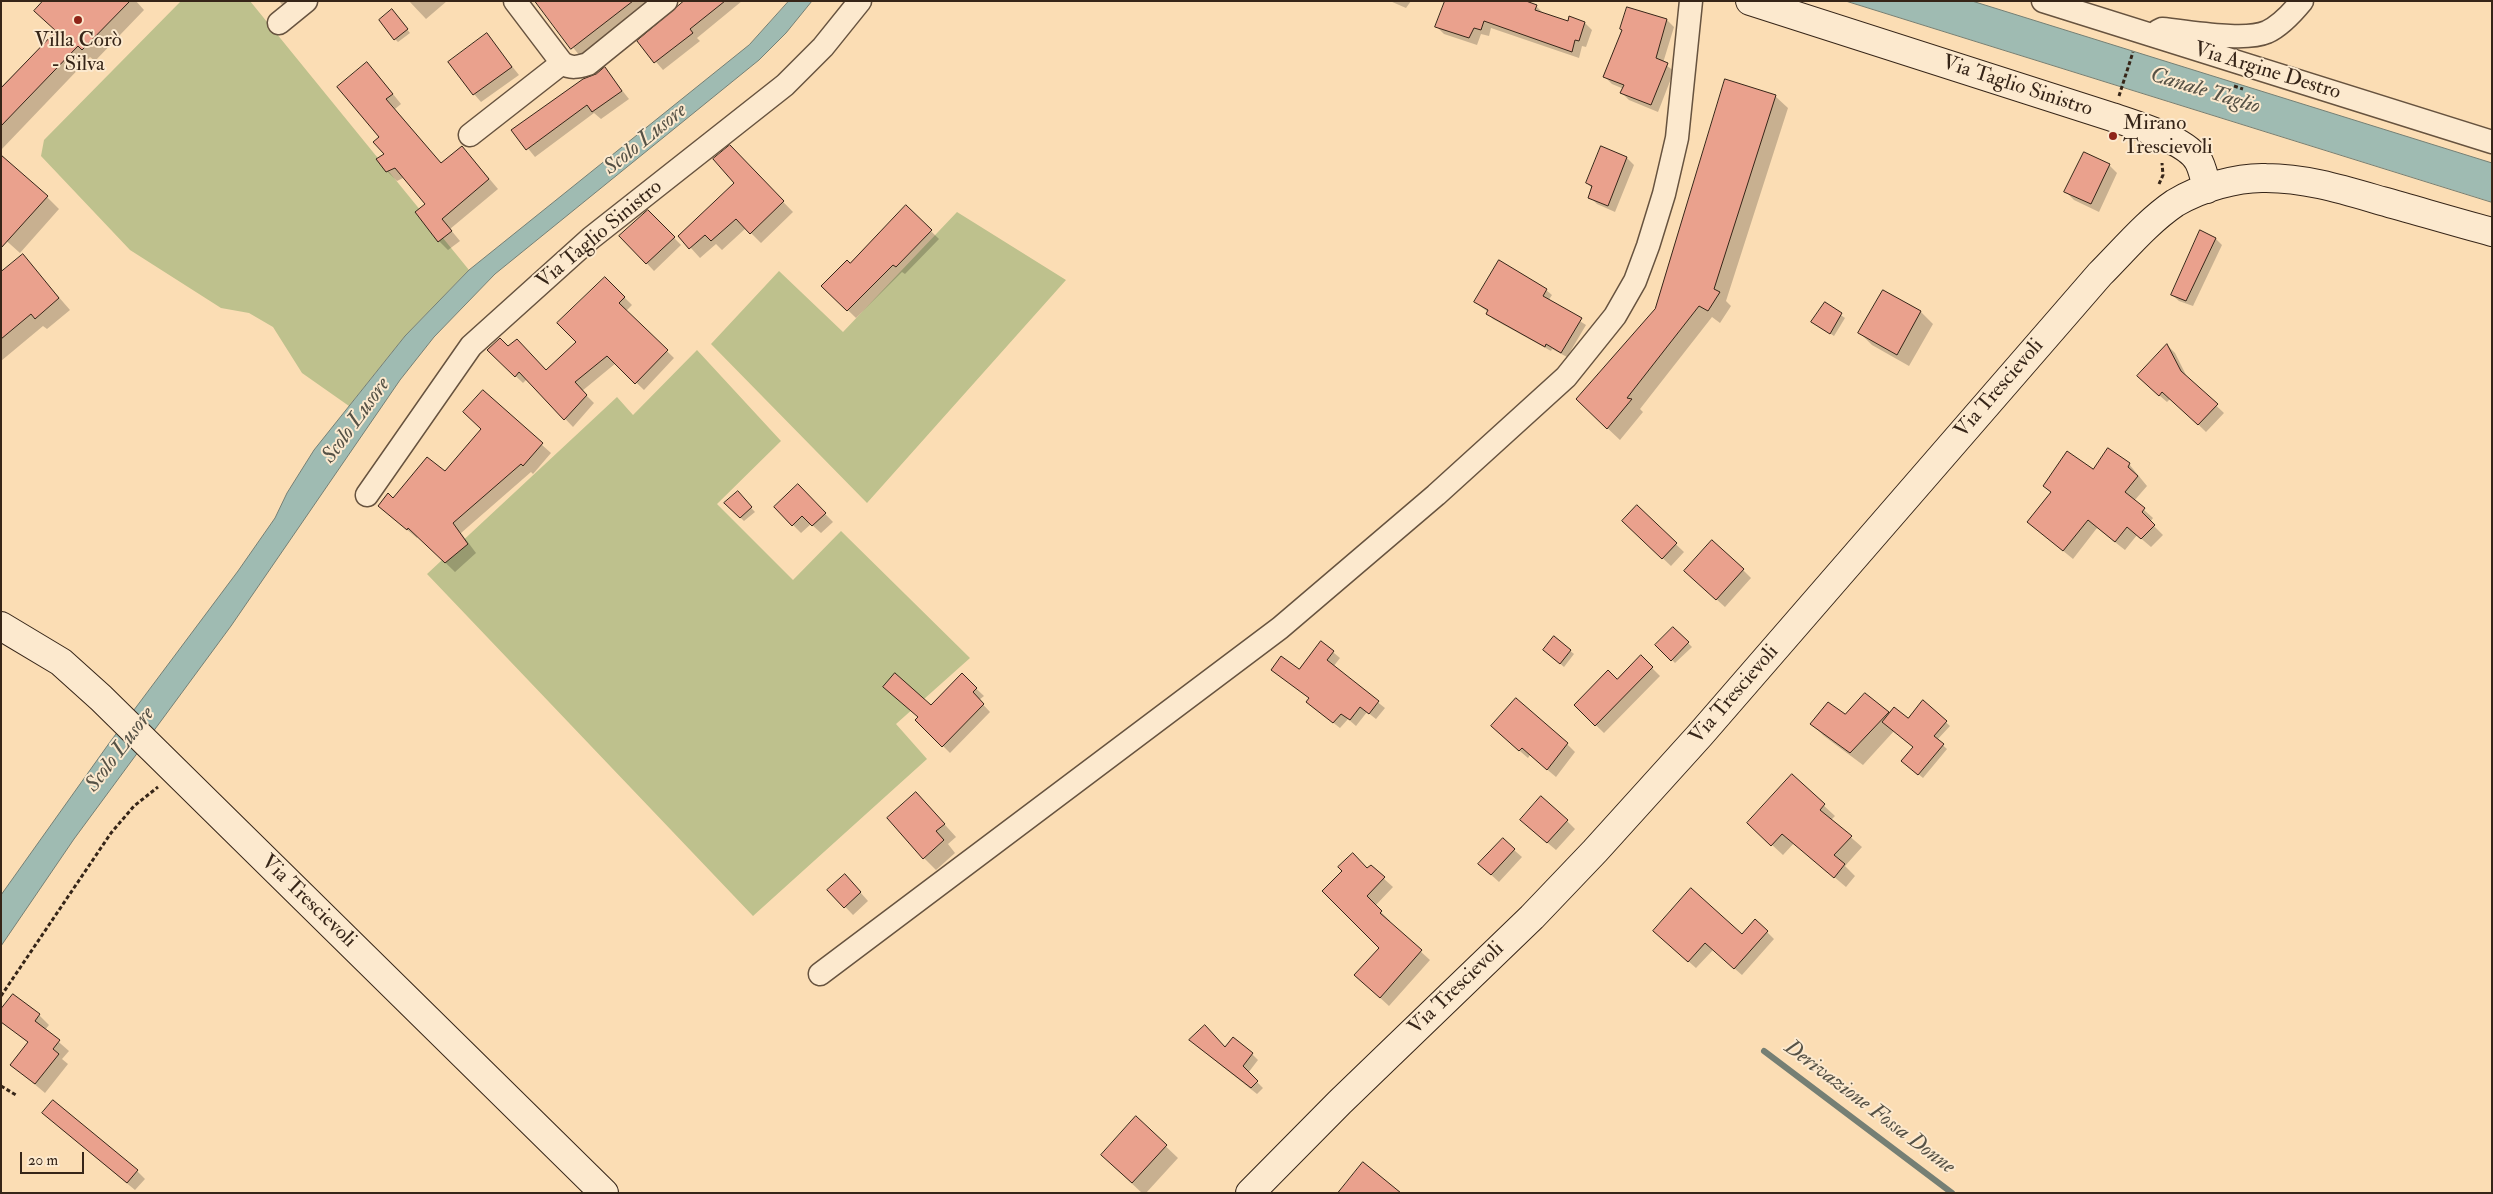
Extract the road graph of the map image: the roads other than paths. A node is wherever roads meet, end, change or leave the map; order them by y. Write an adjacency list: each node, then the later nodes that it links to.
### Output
1 (306, 1): 9 (street)
2 (514, 1): 11 (street)
3 (666, 1): 11 (street)
4 (860, 1): 16 (street, Via Taglio Sinistro)
5 (1691, 1): 18 (street)
6 (1750, 1): 14 (main road, Via Taglio Sinistro)
7 (2043, 1): 10 (street, Via Argine Destro)
8 (2302, 1): 10 (street)
9 (279, 23)
10 (2142, 41): 13 (street, Via Argine Destro)
11 (562, 63): 12 (street)
12 (470, 135)
13 (2492, 142)
14 (2207, 189): 15 (main road); 20 (main road, Via Trescievoli)
15 (2492, 232)
16 (367, 495)
17 (1, 626): 19 (main road, Via Trescievoli)
18 (820, 974)
19 (604, 1193)
20 (1250, 1193)

